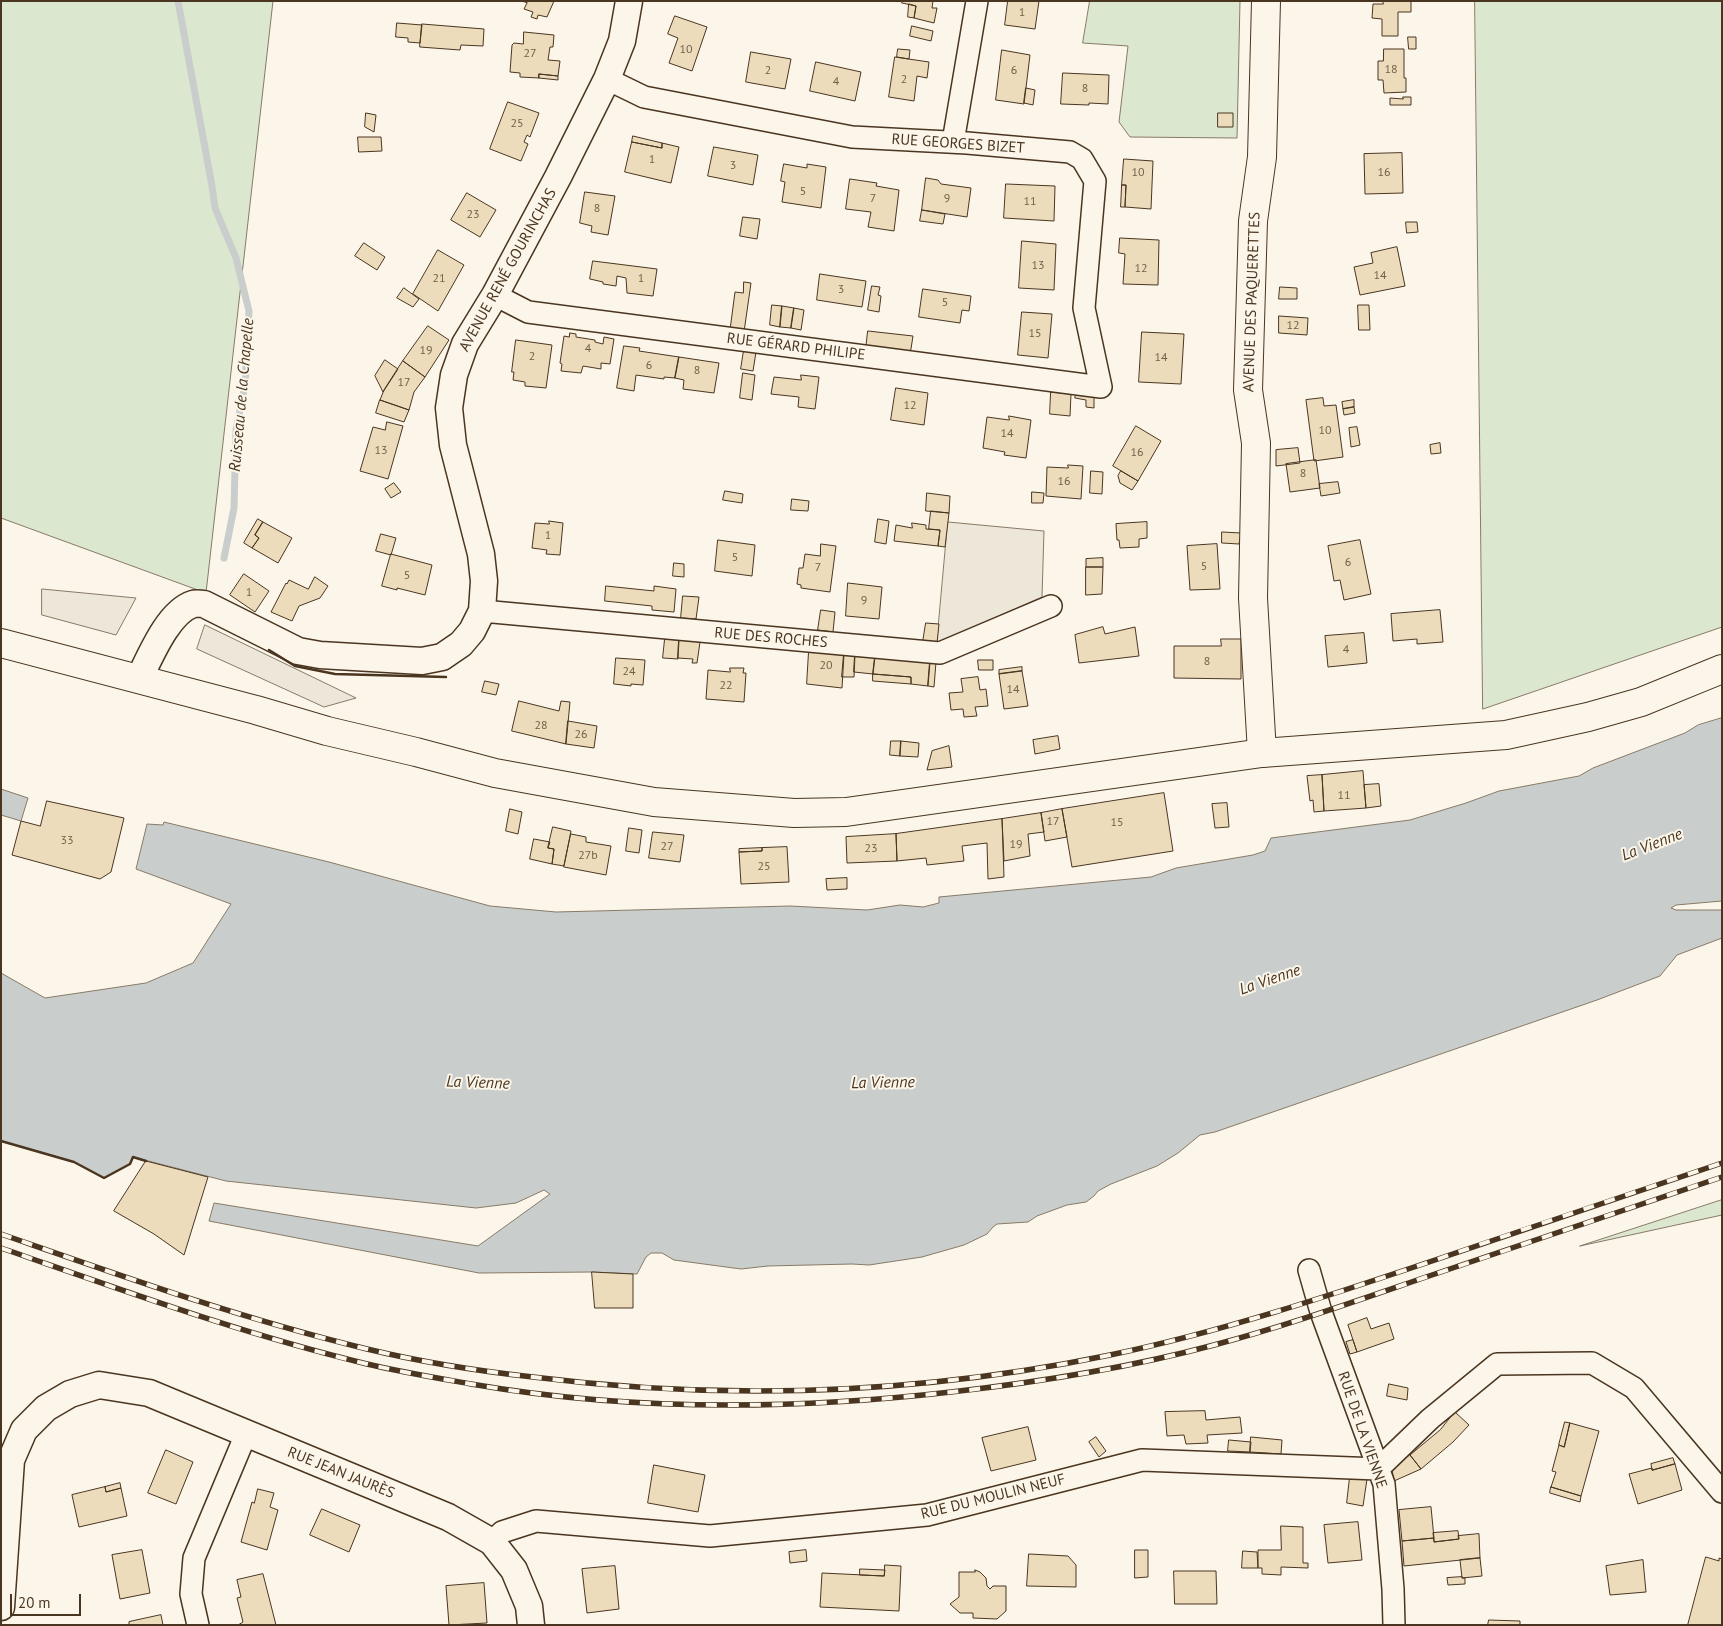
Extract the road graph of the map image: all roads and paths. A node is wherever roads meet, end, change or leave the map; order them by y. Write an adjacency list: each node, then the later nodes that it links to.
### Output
1 (629, 1): 4 (street, AVENUE RENÉ GOURINCHAS)
2 (977, 1): 5 (street)
3 (1266, 1): 13 (main road, AVENUE DES PAQUERETTES)
4 (607, 79): 5 (street, RUE GEORGES BIZET); 6 (street, AVENUE RENÉ GOURINCHAS)
5 (954, 142): 7 (street, RUE GEORGES BIZET)
6 (495, 295): 7 (street, RUE GÉRARD PHILIPE); 9 (street, AVENUE RENÉ GOURINCHAS)
7 (1101, 387)
8 (1051, 606): 9 (street, RUE DES ROCHES)
9 (482, 611): 12 (street, AVENUE RENÉ GOURINCHAS)
10 (1, 643): 12 (main road)
11 (1722, 669): 13 (main road)
12 (139, 679): 13 (main road)
13 (1262, 753)
14 (1309, 1270): 16 (street, RUE DE LA VIENNE)
15 (246, 1434): 18 (street, RUE JEAN JAURÈS); 19 (street, RUE JEAN JAURÈS); 20 (street)
16 (1378, 1469): 17 (street); 18 (street, RUE DU MOULIN NEUF); 22 (street, RUE DE LA VIENNE)
17 (1722, 1492)
18 (492, 1542): 21 (street, RUE JEAN JAURÈS)
19 (1, 1607)
20 (198, 1625)
21 (531, 1625)
22 (1394, 1625)

